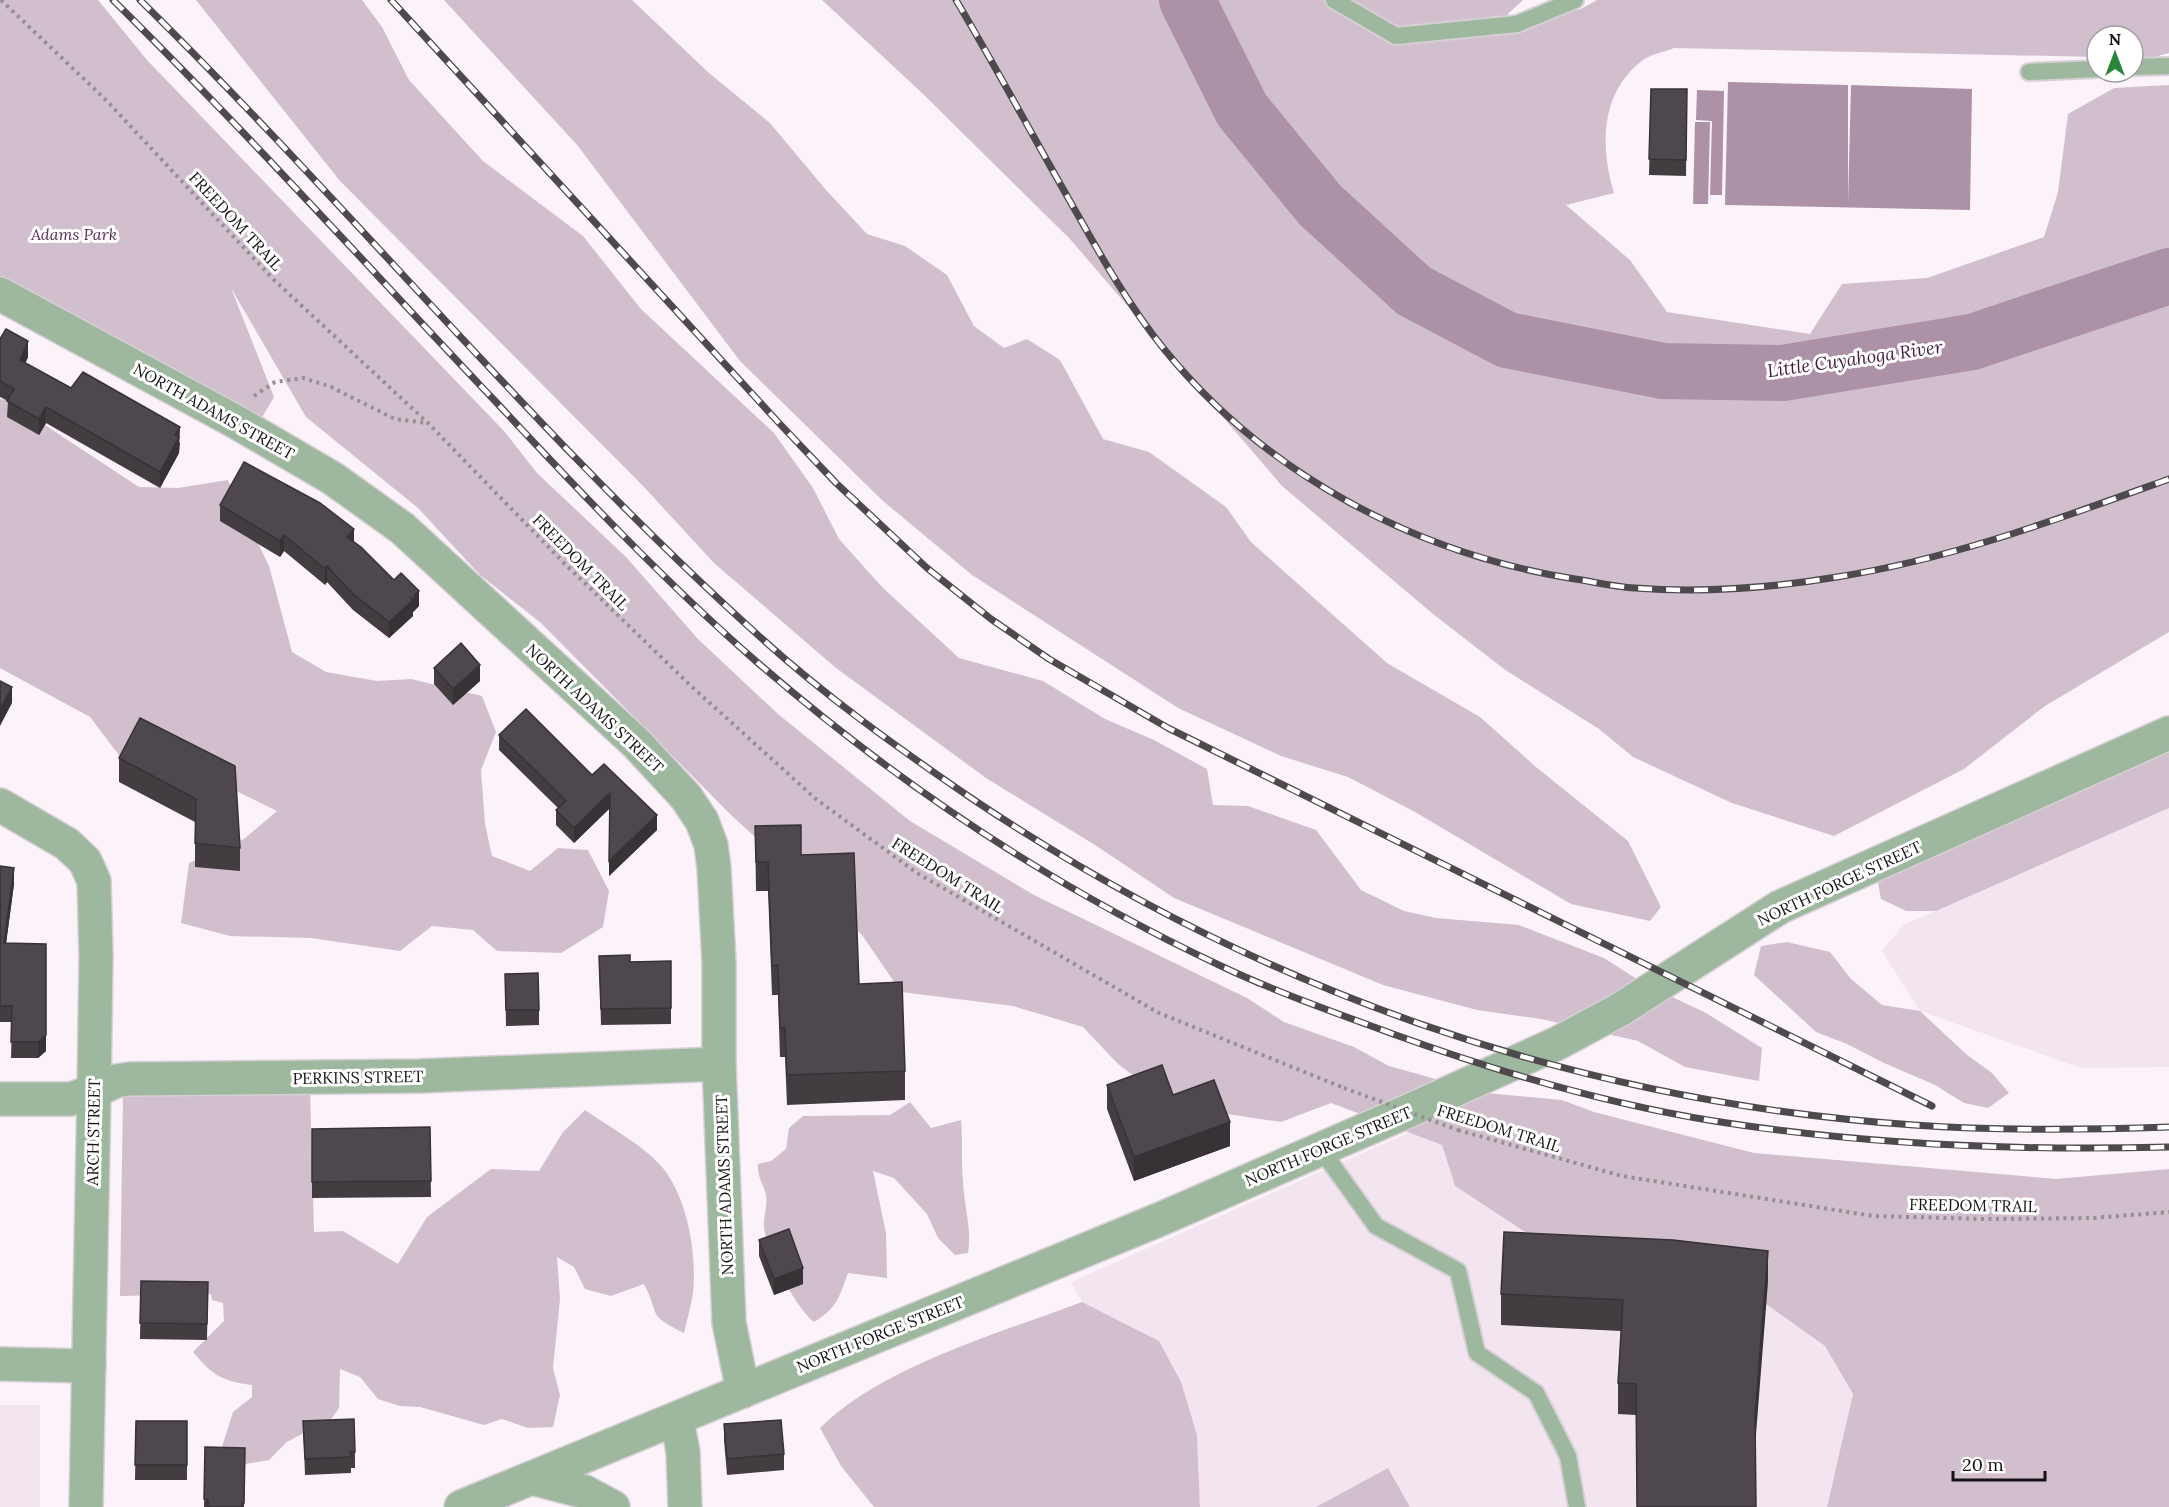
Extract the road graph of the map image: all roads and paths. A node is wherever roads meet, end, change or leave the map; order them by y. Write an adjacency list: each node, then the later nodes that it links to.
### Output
1 (1, 0): 10 (path, FREEDOM TRAIL)
2 (1334, 0): 3 (lane)
3 (1575, 0)
4 (2169, 66): 5 (lane)
5 (2145, 67)
6 (2085, 70): 7 (lane)
7 (2029, 72)
8 (0, 294): 9 (street, NORTH ADAMS STREET)
9 (238, 423): 10 (path); 13 (street, NORTH ADAMS STREET)
10 (428, 423): 17 (path, FREEDOM TRAIL, bridge)
11 (2169, 733): 16 (street, NORTH FORGE STREET)
12 (0, 805): 14 (street, ARCH STREET)
13 (719, 1064): 14 (street, PERKINS STREET); 20 (street, NORTH ADAMS STREET)
14 (94, 1091): 15 (street, PERKINS STREET); 19 (street, ARCH STREET)
15 (0, 1099)
16 (1320, 1148): 20 (street, NORTH FORGE STREET); 27 (lane)
17 (2169, 1212)
18 (0, 1364): 19 (street)
19 (89, 1366): 23 (street, ARCH STREET)
20 (743, 1391): 21 (street, NORTH FORGE STREET)
21 (677, 1420): 22 (street, NORTH FORGE STREET); 26 (street)
22 (532, 1478): 24 (street, NORTH FORGE STREET); 25 (street)
23 (86, 1507)
24 (461, 1507)
25 (613, 1507)
26 (685, 1507)
27 (1577, 1507)

